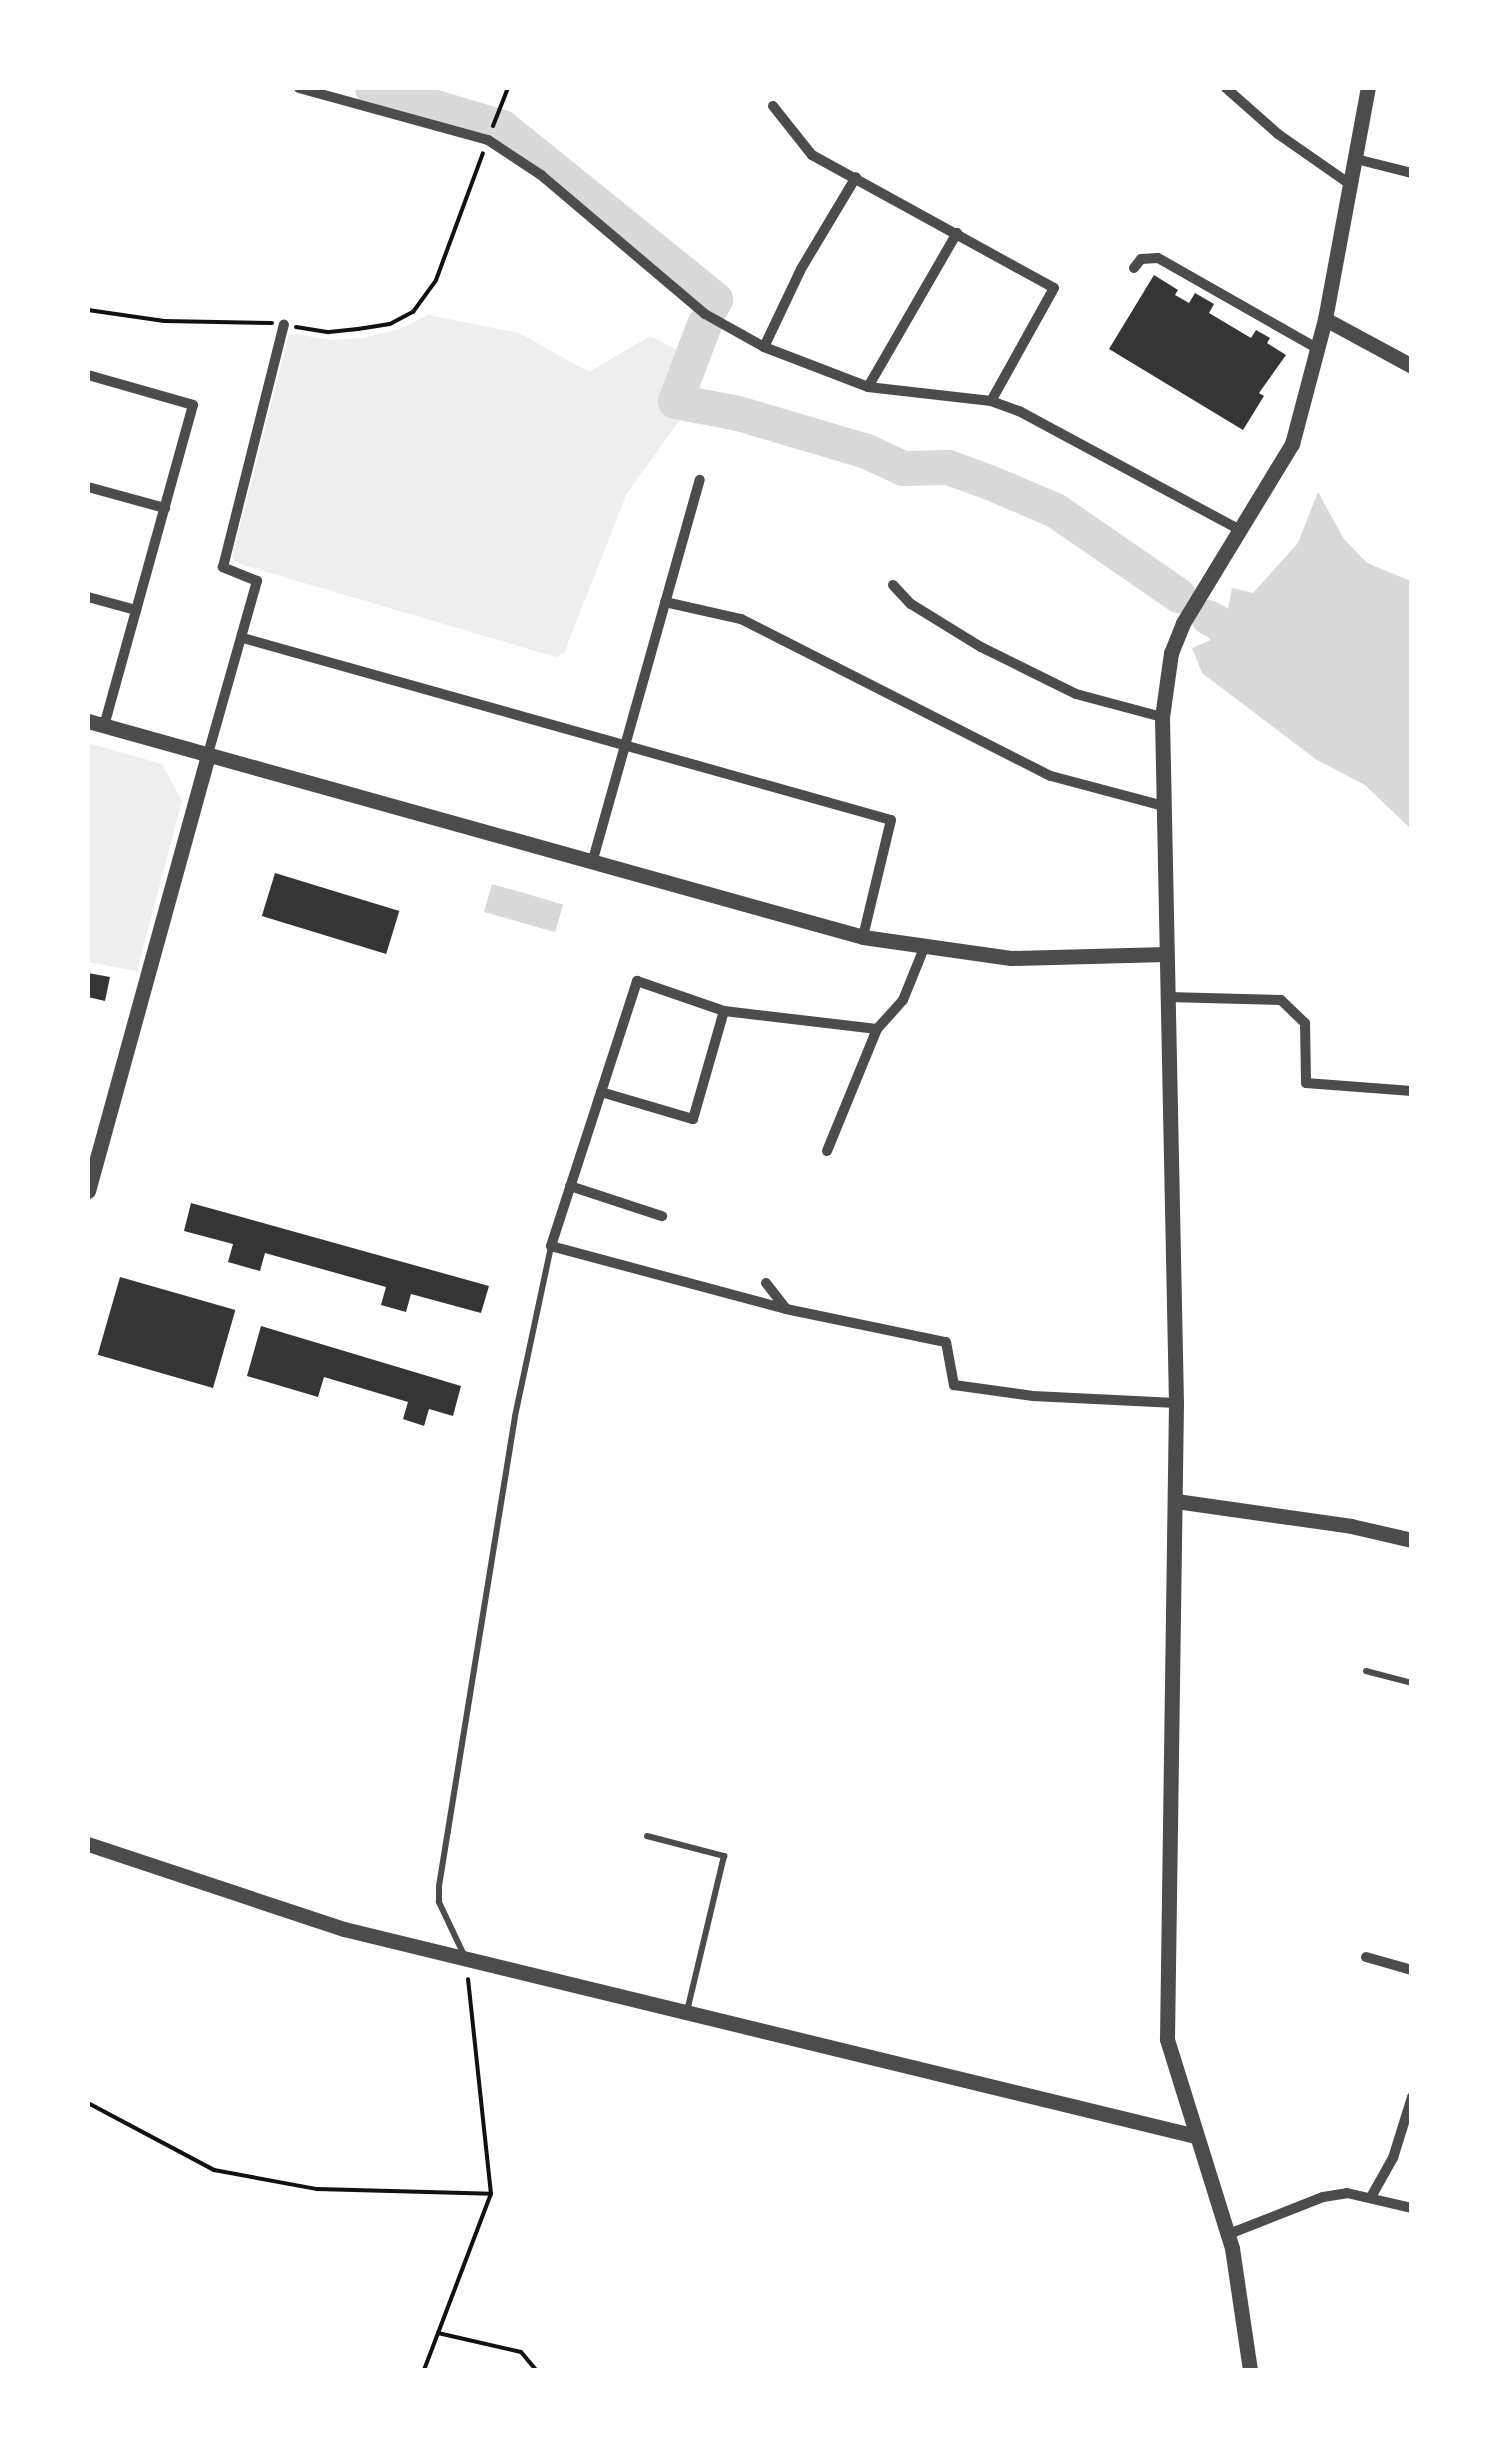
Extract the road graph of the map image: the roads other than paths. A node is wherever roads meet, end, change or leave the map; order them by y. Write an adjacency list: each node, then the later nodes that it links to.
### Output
1 (299, 88): 13 (street)
2 (1226, 88): 8 (street)
3 (1368, 88): 5 (street)
4 (774, 106): 7 (street)
5 (1356, 159): 6 (street); 8 (street)
6 (1412, 173)
7 (856, 177): 9 (street); 13 (street)
8 (1352, 185): 11 (street)
9 (957, 233): 17 (street); 18 (street)
10 (1134, 268): 14 (street)
11 (1325, 319): 14 (street); 15 (street)
12 (284, 325): 27 (street)
13 (764, 348): 17 (street)
14 (1318, 349): 22 (street)
15 (1412, 366)
16 (88, 375): 21 (street)
17 (868, 386): 18 (street)
18 (991, 401): 22 (street)
19 (700, 480): 25 (street)
20 (88, 487): 21 (street)
21 (164, 508): 26 (street)
22 (1243, 532): 28 (street)
23 (893, 585): 28 (street)
24 (88, 597): 26 (street)
25 (666, 602): 31 (street); 33 (street)
26 (136, 610): 30 (street)
27 (243, 638): 31 (street); 32 (street)
28 (1162, 717): 33 (street)
29 (88, 721): 30 (street)
30 (104, 726): 32 (street)
31 (625, 743): 34 (street); 35 (street)
32 (208, 754): 34 (street); 45 (street)
33 (1164, 806): 37 (street)
34 (592, 863): 35 (street)
35 (863, 937): 36 (street)
36 (924, 948): 37 (street); 40 (street)
37 (1166, 954): 38 (street)
38 (1167, 997): 41 (street); 50 (street)
39 (724, 1011): 40 (street); 42 (street); 42 (street)
40 (878, 1029): 43 (street)
41 (1412, 1091)
42 (601, 1092): 44 (street)
43 (827, 1151)
44 (570, 1186): 46 (street); 47 (street)
45 (88, 1191)
46 (662, 1216)
47 (551, 1246): 49 (street); 58 (lane)
48 (766, 1282): 49 (street)
49 (786, 1308): 50 (street)
50 (1176, 1402): 51 (street)
51 (1176, 1502): 52 (street); 62 (street)
52 (1412, 1540)
53 (1366, 1671): 54 (lane)
54 (1412, 1683)
55 (648, 1836): 60 (lane)
56 (88, 1844): 58 (street)
57 (1366, 1956): 59 (street)
58 (466, 1960): 60 (street)
59 (1412, 1970)
60 (686, 2012): 62 (street)
61 (1412, 2097): 63 (street)
62 (1196, 2136): 65 (street)
63 (1371, 2197): 64 (street); 65 (street)
64 (1412, 2208)
65 (1228, 2234): 66 (street)
66 (1250, 2370)

